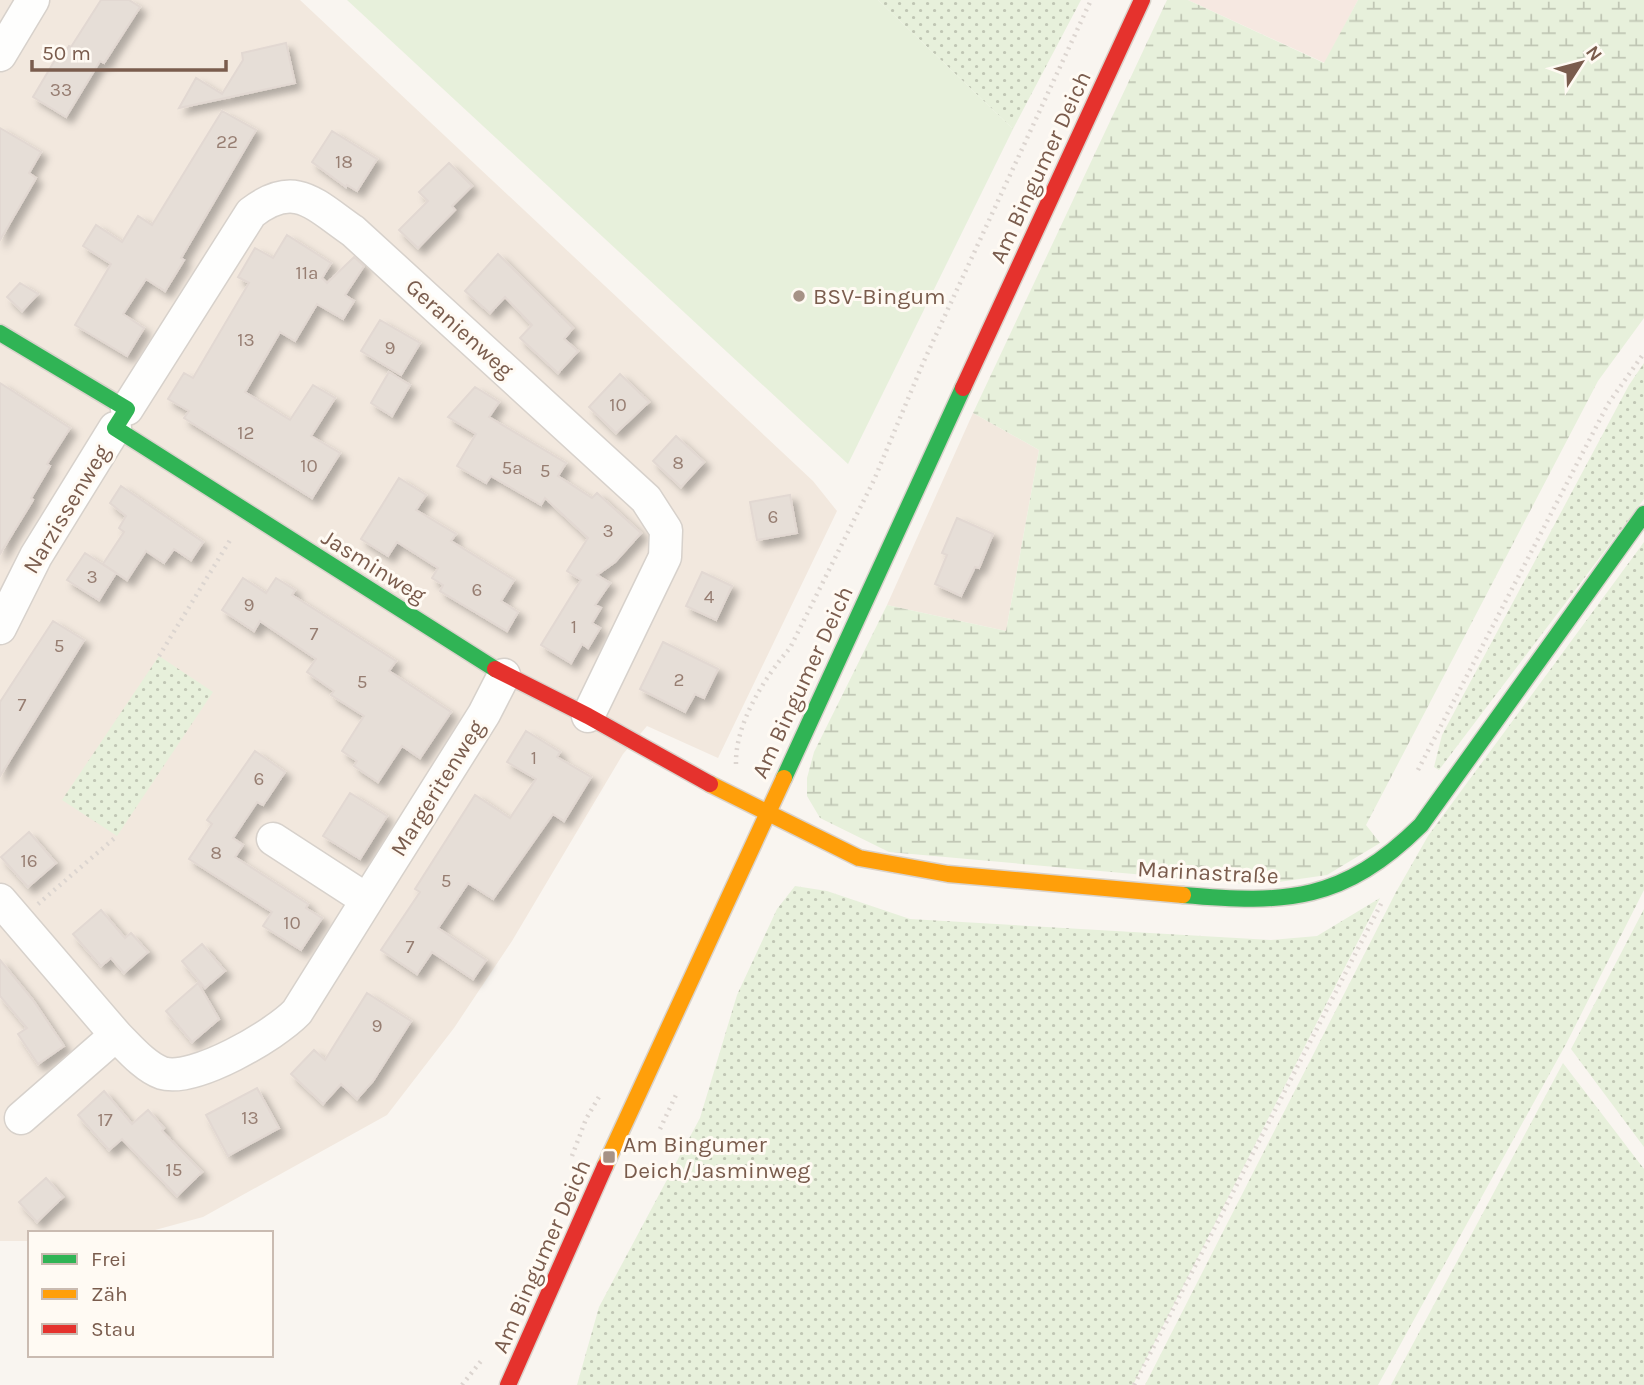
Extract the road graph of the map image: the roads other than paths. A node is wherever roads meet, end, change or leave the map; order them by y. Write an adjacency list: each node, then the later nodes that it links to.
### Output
1 (33, 0): 3 (street)
2 (1142, 0): 10 (street, Am Bingumer Deich)
3 (0, 55)
4 (0, 333): 5 (street, Jasminweg)
5 (121, 419): 7 (street, Narzissenweg); 8 (street, Jasminweg); 9 (street, Geranienweg)
6 (1644, 514): 10 (street, Marinastraße)
7 (0, 628)
8 (504, 675): 9 (street, Jasminweg); 12 (street, Margeritenweg)
9 (588, 716): 10 (street, Jasminweg)
10 (767, 813): 16 (street, Am Bingumer Deich)
11 (273, 839): 12 (street)
12 (367, 900): 14 (street, Margeritenweg)
13 (10, 910): 14 (street, Margeritenweg)
14 (116, 1035): 15 (street)
15 (21, 1118)
16 (508, 1385)

